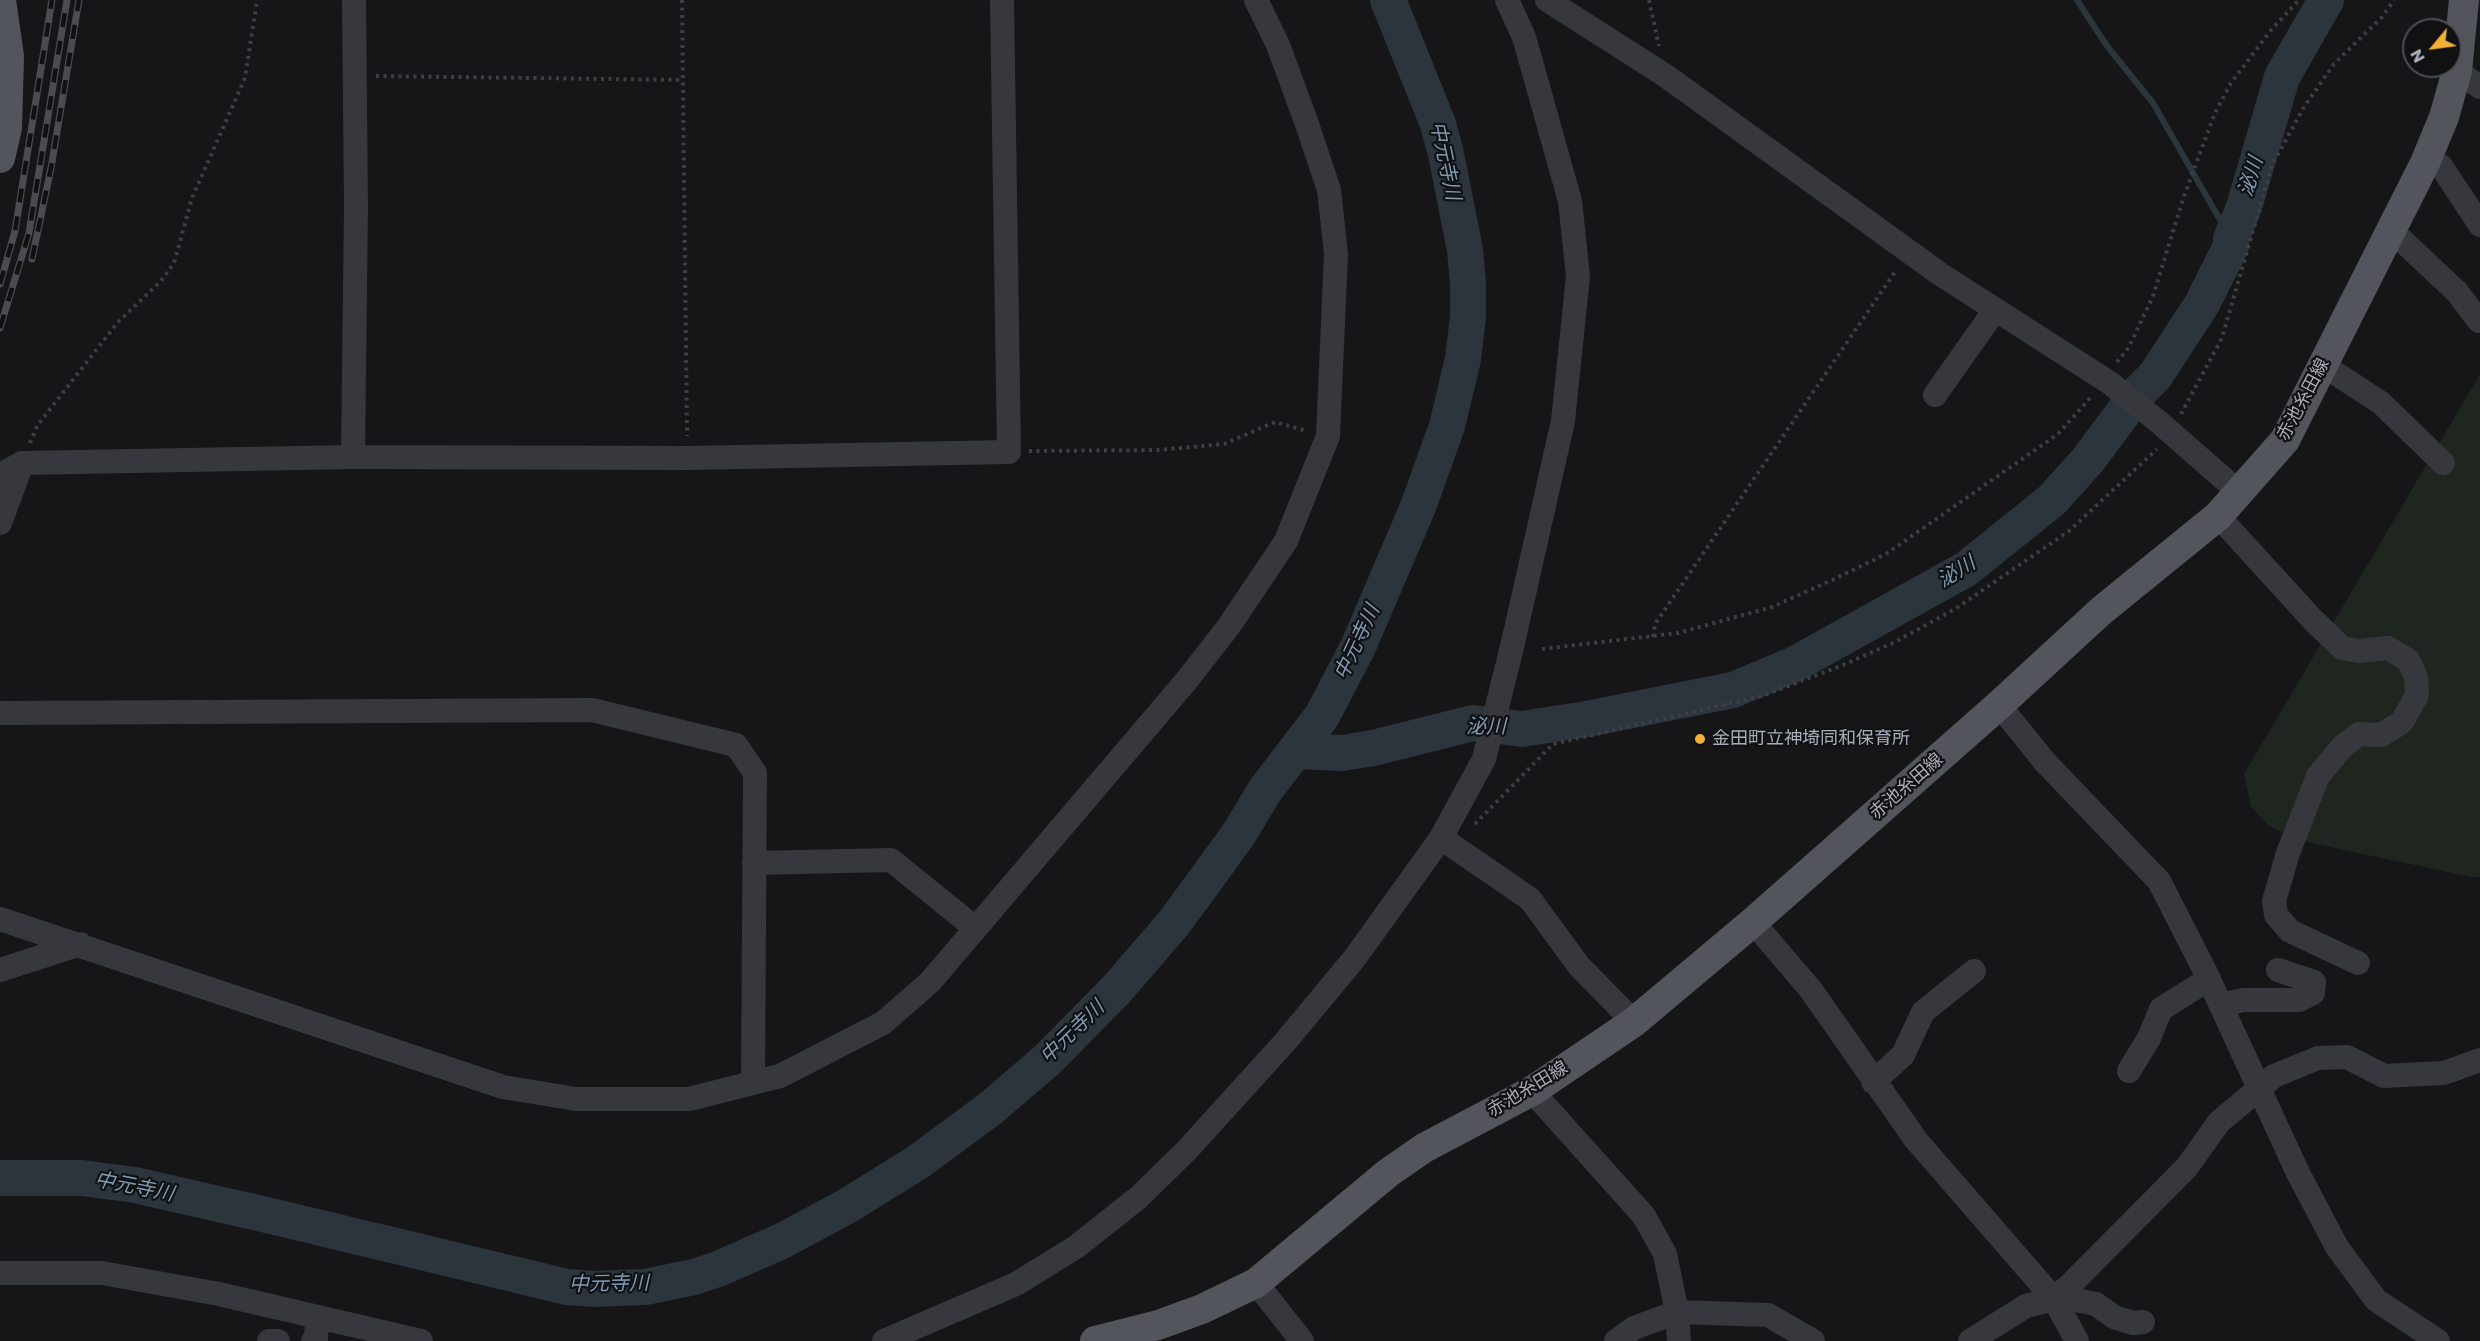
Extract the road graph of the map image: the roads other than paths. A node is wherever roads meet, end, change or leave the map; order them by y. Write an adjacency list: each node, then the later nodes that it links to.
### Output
1 (1, 0): 9 (main road)
2 (354, 0): 17 (street)
3 (1002, 0): 17 (street)
4 (1256, 0): 30 (street)
5 (1507, 0): 26 (street)
6 (1547, 0): 13 (street)
7 (2469, 1): 8 (main road, 赤池糸田線)
8 (2468, 79): 10 (main road, 赤池糸田線)
9 (0, 158)
10 (2427, 158): 11 (street); 12 (main road, 赤池糸田線)
11 (2480, 225)
12 (2391, 230): 14 (street); 15 (main road, 赤池糸田線)
13 (1995, 310): 16 (street); 21 (street)
14 (2479, 321)
15 (2323, 364): 19 (street); 21 (main road, 赤池糸田線)
16 (1935, 395)
17 (353, 457): 18 (street)
18 (22, 463): 20 (street); 23 (street)
19 (2443, 463)
20 (0, 475)
21 (2240, 493): 22 (main road, 赤池糸田線)
22 (2218, 516): 24 (main road, 赤池糸田線); 32 (street)
23 (0, 523)
24 (2000, 705): 29 (main road, 赤池糸田線); 36 (street)
25 (0, 713): 27 (street)
26 (1447, 842): 38 (street); 55 (street)
27 (754, 864): 30 (street); 41 (street)
28 (0, 919): 31 (street)
29 (1753, 922): 38 (main road, 赤池糸田線); 42 (street)
30 (975, 928): 41 (street)
31 (80, 944): 33 (street); 41 (street)
32 (2358, 963)
33 (0, 970)
34 (2278, 970): 37 (street)
35 (1974, 971): 42 (street)
36 (2209, 979): 37 (street); 40 (street)
37 (2221, 1005): 43 (street)
38 (1634, 1022): 44 (main road, 赤池糸田線)
39 (2480, 1060): 43 (street)
40 (2128, 1071)
41 (753, 1082)
42 (1873, 1082): 47 (street)
43 (2259, 1087): 47 (street); 63 (street)
44 (1532, 1091): 46 (main road, 赤池糸田線); 48 (street)
45 (0, 1273): 49 (street)
46 (1256, 1283): 56 (main road, 赤池糸田線); 57 (street)
47 (2059, 1295): 50 (street); 61 (street); 62 (street)
48 (1677, 1312): 58 (street); 59 (street); 60 (street)
49 (317, 1317): 53 (street); 54 (street)
50 (2143, 1322)
51 (269, 1341): 52 (street)
52 (278, 1341)
53 (313, 1341)
54 (421, 1341)
55 (885, 1341)
56 (1095, 1341)
57 (1302, 1341)
58 (1616, 1341)
59 (1679, 1341)
60 (1813, 1341)
61 (1970, 1341)
62 (2077, 1341)
63 (2438, 1341)

